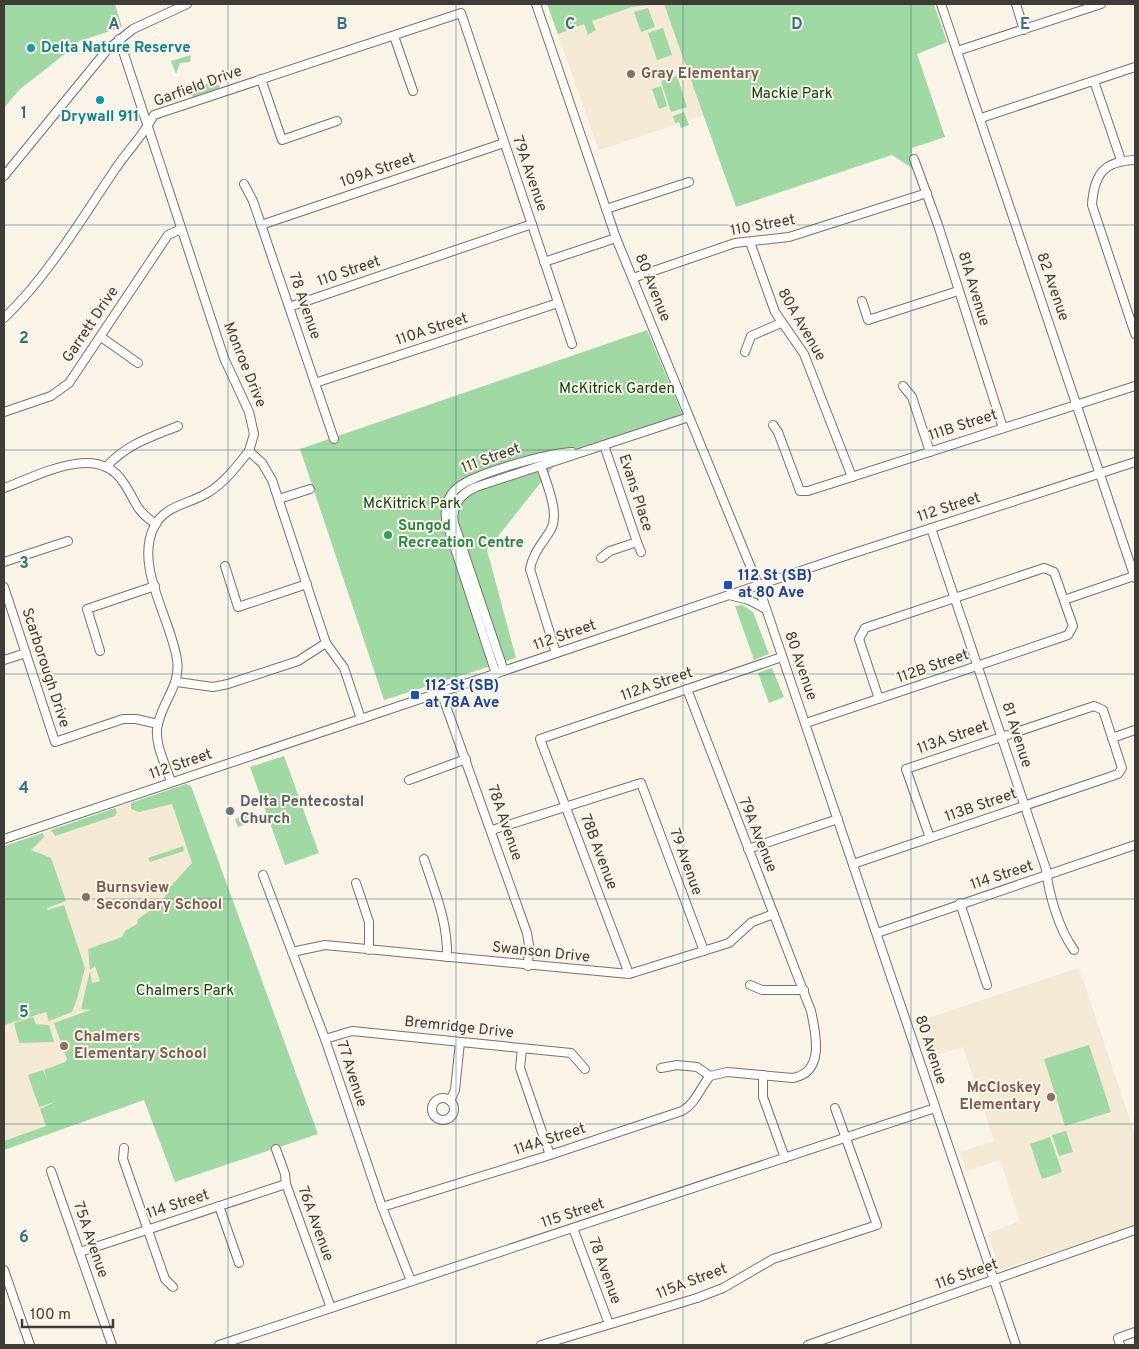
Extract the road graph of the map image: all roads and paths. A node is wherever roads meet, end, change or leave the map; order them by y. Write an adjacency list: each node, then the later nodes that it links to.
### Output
1 (187, 4): 9 (street)
2 (536, 4): 26 (street, 80 Avenue)
3 (941, 4): 10 (street, 82 Avenue)
4 (1016, 4): 7 (street)
5 (1101, 4): 7 (street)
6 (461, 14): 8 (street, Garfield Drive); 18 (street, 79A Avenue)
7 (1024, 30): 10 (street)
8 (394, 36): 12 (street, Garfield Drive); 14 (street)
9 (119, 39): 17 (street, Monroe Drive); 22 (street)
10 (957, 51): 15 (street, 82 Avenue)
11 (1135, 67): 13 (street)
12 (261, 79): 16 (street); 17 (street, Garfield Drive)
13 (1094, 81): 15 (street); 20 (street)
14 (413, 91)
15 (981, 118): 48 (street, 82 Avenue)
16 (337, 122)
17 (147, 127): 29 (street, Monroe Drive); 38 (street, Garfield Drive)
18 (504, 144): 27 (street, 79A Avenue); 28 (street, 109A Street)
19 (914, 159): 25 (street, 81A Avenue)
20 (1121, 160): 21 (street); 40 (street)
21 (1135, 160)
22 (4, 176)
23 (689, 182): 26 (street)
24 (244, 184): 28 (street, 78 Avenue)
25 (927, 193): 31 (street, 110 Street); 34 (street, 81A Avenue)
26 (606, 209): 30 (street, 80 Avenue)
27 (532, 224): 32 (street, 79A Avenue); 37 (street, 110 Street)
28 (261, 225): 37 (street, 78 Avenue)
29 (181, 229): 41 (street, Garrett Drive); 56 (street, Monroe Drive)
30 (616, 238): 32 (street); 33 (street, 80 Avenue)
31 (750, 242): 33 (street, 110 Street); 39 (street, 80A Avenue)
32 (544, 262): 36 (street, 79A Avenue)
33 (633, 278): 50 (street, 80 Avenue)
34 (958, 291): 35 (street); 53 (street, 81A Avenue)
35 (862, 301)
36 (558, 303): 42 (street, 79A Avenue); 45 (street, 110A Street)
37 (289, 307): 45 (street, 78 Avenue)
38 (4, 318)
39 (781, 323): 43 (street); 63 (street, 80A Avenue)
40 (1135, 334)
41 (101, 337): 44 (street); 49 (street, Garrett Drive)
42 (572, 344)
43 (745, 352)
44 (138, 363)
45 (315, 383): 54 (street, 78 Avenue)
46 (903, 386): 58 (street)
47 (1135, 386): 48 (street, 111B Street)
48 (1077, 403): 53 (street, 111B Street); 62 (street, 82 Avenue)
49 (4, 412)
50 (689, 417): 55 (street, 111 Street); 77 (street, 80 Avenue)
51 (773, 425): 63 (street, 111B Street)
52 (178, 426): 60 (street)
53 (1003, 428): 58 (street, 111B Street)
54 (334, 439)
55 (604, 445): 57 (street, 111 Street); 70 (street, Evans Place)
56 (249, 452): 66 (street); 67 (street)
57 (582, 452): 61 (street, 111 Street); 91 (street, 111 Street)
58 (930, 452): 63 (street, 111B Street)
59 (1135, 462): 62 (street, 112 Street)
60 (107, 466): 64 (street); 67 (street)
61 (541, 466): 87 (street); 91 (street, 111 Street)
62 (1100, 473): 68 (street, 112 Street); 75 (street, 82 Avenue)
63 (852, 476)
64 (4, 488)
65 (310, 489): 66 (street)
66 (279, 499): 76 (street)
67 (156, 524): 78 (street)
68 (931, 528): 77 (street, 112 Street); 81 (street, 81 Avenue)
69 (68, 541): 73 (street)
70 (637, 542): 71 (street); 72 (street, Evans Place)
71 (641, 552)
72 (601, 558)
73 (4, 562)
74 (225, 566): 76 (street)
75 (1135, 577): 82 (street)
76 (307, 584): 84 (street)
77 (758, 585): 80 (street, 112 Street); 83 (street, 80 Avenue)
78 (155, 586): 85 (street); 92 (street)
79 (4, 587): 86 (street, Scarborough Drive)
80 (729, 595): 83 (street); 87 (street, 112 Street)
81 (954, 597): 82 (street); 90 (street, 81 Avenue); 95 (street)
82 (1064, 600): 90 (street, 112B Street)
83 (766, 609): 88 (street, 80 Avenue)
84 (326, 643): 92 (street); 96 (street)
85 (100, 651)
86 (26, 653): 89 (street); 98 (street, Scarborough Drive)
87 (556, 653): 91 (street, 112 Street)
88 (782, 657): 93 (street, 112A Street); 97 (street, 80 Avenue)
89 (4, 660)
90 (979, 666): 95 (street, 112B Street); 100 (street, 81 Avenue)
91 (500, 672): 94 (street, 112 Street)
92 (177, 682): 98 (street)
93 (687, 689): 102 (street, 112A Street); 113 (street, 79A Avenue)
94 (441, 692): 96 (street, 112 Street); 103 (street, 78A Avenue)
95 (879, 699): 97 (street, 112B Street)
96 (361, 719): 105 (street, 112 Street)
97 (806, 723): 108 (street, 80 Avenue)
98 (158, 724): 105 (street)
99 (1135, 730): 101 (street)
100 (1002, 736): 101 (street, 113A Street); 107 (street, 81 Avenue); 110 (street, 113A Street)
101 (1112, 738): 107 (street, 113B Street)
102 (540, 739): 106 (street, 78B Avenue)
103 (466, 759): 104 (street); 109 (street, 78A Avenue)
104 (408, 780)
105 (171, 782): 111 (street, 112 Street)
106 (566, 806): 109 (street); 125 (street, 79 Avenue); 129 (street, 78B Avenue)
107 (1025, 806): 110 (street, 113B Street); 118 (street, 81 Avenue)
108 (838, 819): 113 (street); 116 (street, 80 Avenue)
109 (492, 830): 128 (street, 78A Avenue)
110 (930, 838): 116 (street, 113B Street)
111 (4, 839)
112 (1134, 846): 114 (street); 118 (street, 114 Street)
113 (748, 849): 121 (street, 79A Avenue)
114 (1135, 855)
115 (424, 860): 127 (street)
116 (853, 864): 122 (street, 80 Avenue)
117 (264, 875): 126 (street, 77 Avenue)
118 (1047, 875): 120 (street, 114 Street); 124 (street, 81 Avenue)
119 (356, 883): 123 (street)
120 (960, 903): 122 (street, 114 Street); 131 (street)
121 (774, 914): 125 (street, Swanson Drive); 132 (street, 79A Avenue)
122 (877, 933): 142 (street, 80 Avenue)
123 (369, 950): 126 (street, Swanson Drive); 127 (street, Swanson Drive)
124 (1074, 950)
125 (704, 951): 129 (street, Swanson Drive)
126 (292, 952): 133 (street, 77 Avenue)
127 (447, 957): 128 (street, Swanson Drive)
128 (528, 966): 129 (street, Swanson Drive)
129 (630, 974)
130 (750, 985): 132 (street)
131 (987, 985)
132 (804, 990): 138 (street, 79A Avenue)
133 (325, 1039): 134 (street, Bremridge Drive); 151 (street, 77 Avenue)
134 (460, 1042): 135 (street, Bremridge Drive); 140 (street)
135 (522, 1049): 136 (street, Bremridge Drive); 146 (street)
136 (585, 1068)
137 (661, 1068): 139 (street)
138 (763, 1075): 139 (street); 147 (street)
139 (710, 1076): 146 (street, 114A Street)
140 (450, 1100)
141 (835, 1108): 143 (street)
142 (935, 1108): 143 (street, 115 Street); 158 (street, 80 Avenue)
143 (846, 1138): 147 (street, 115 Street); 162 (street, 115A Street)
144 (124, 1148): 153 (street)
145 (276, 1149): 149 (street, 76A Avenue)
146 (550, 1155): 151 (street, 114A Street)
147 (785, 1158): 152 (street, 115 Street)
148 (51, 1172): 155 (street, 75A Avenue)
149 (286, 1184): 150 (street, 114 Street); 161 (street, 76A Avenue)
150 (219, 1206): 153 (street, 114 Street); 156 (street)
151 (382, 1207): 159 (street, 77 Avenue)
152 (573, 1228): 159 (street, 115 Street); 162 (street, 78 Avenue)
153 (148, 1230): 155 (street, 114 Street); 160 (street)
154 (1135, 1230): 158 (street, 116 Street)
155 (80, 1252): 166 (street, 75A Avenue)
156 (239, 1262)
157 (4, 1270): 165 (street)
158 (994, 1280): 169 (street, 116 Street); 170 (street, 80 Avenue)
159 (411, 1281): 161 (street, 115 Street)
160 (173, 1287)
161 (331, 1308): 167 (street, 115 Street)
162 (609, 1324): 168 (street, 115A Street)
163 (1135, 1332): 164 (street)
164 (1119, 1342)
165 (30, 1345)
166 (112, 1345)
167 (219, 1345)
168 (541, 1345)
169 (808, 1345)
170 (1016, 1345)

